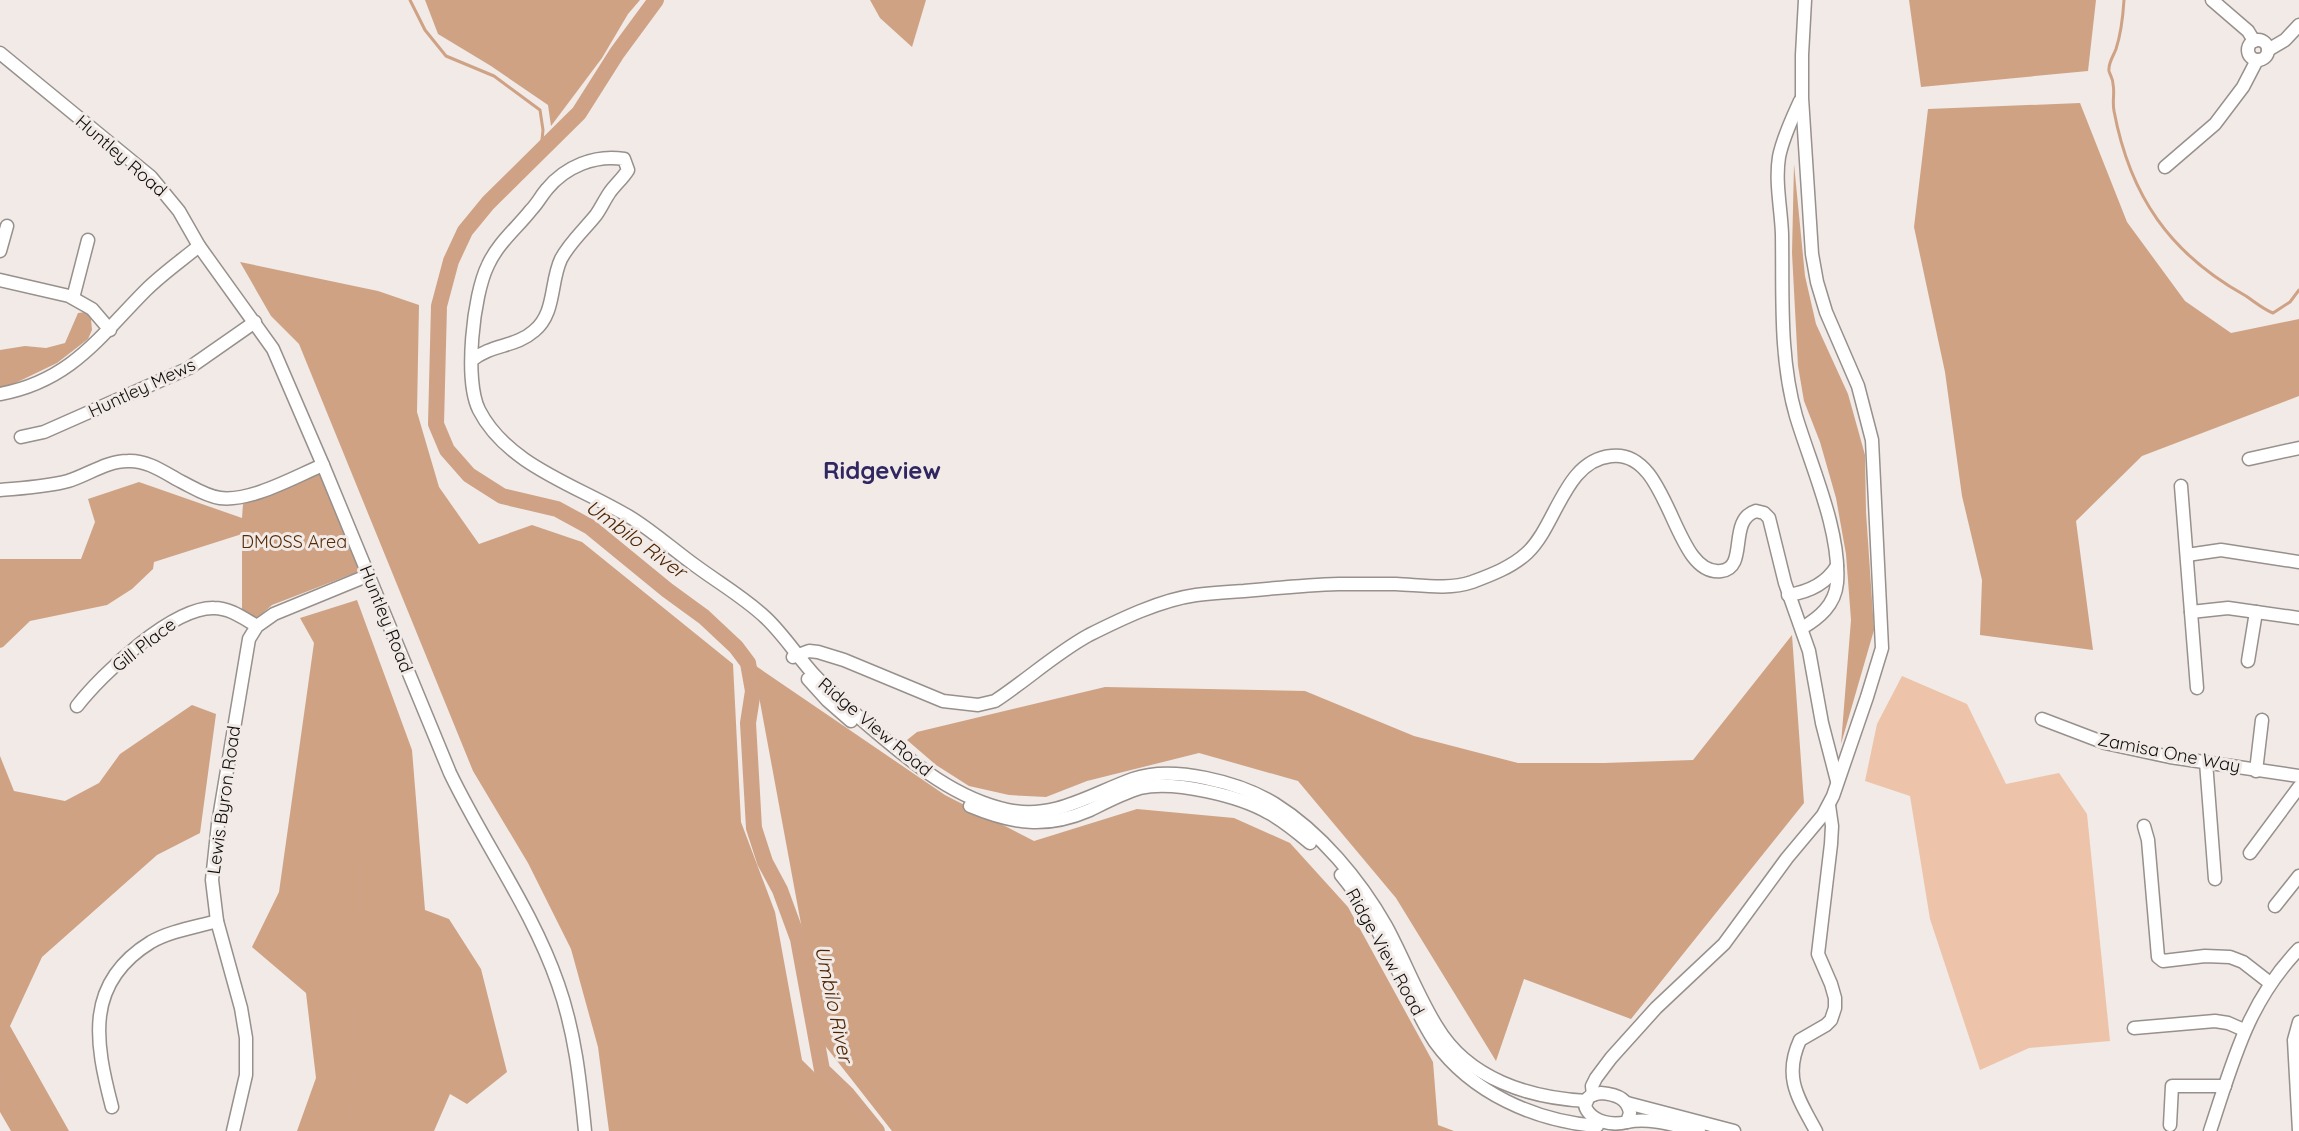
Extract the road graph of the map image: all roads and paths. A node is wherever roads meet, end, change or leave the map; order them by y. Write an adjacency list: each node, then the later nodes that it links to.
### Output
1 (1806, 0): 8 (street)
2 (2212, 0): 4 (street)
3 (2299, 25): 5 (street)
4 (2254, 41): 5 (street); 7 (street)
5 (2268, 50): 7 (street)
6 (0, 53): 12 (street, Huntley Road)
7 (2257, 60): 9 (street)
8 (1802, 98): 28 (street); 45 (street)
9 (2165, 167)
10 (7, 226): 13 (street)
11 (88, 240): 15 (street)
12 (199, 246): 16 (street, Huntley Road); 17 (street)
13 (0, 251)
14 (0, 280): 15 (street)
15 (73, 297): 17 (street)
16 (255, 322): 20 (street, Huntley Mews); 23 (street, Huntley Road)
17 (110, 330): 19 (street)
18 (472, 360): 18 (street, Ridge View Road); 36 (street, Ridge View Road)
19 (0, 394)
20 (21, 437)
21 (2299, 448): 22 (street)
22 (2249, 459)
23 (323, 465): 25 (street); 29 (street, Huntley Road)
24 (2181, 486): 26 (street)
25 (0, 490)
26 (2187, 555): 27 (street); 31 (street)
27 (2299, 562)
28 (1837, 566): 30 (street); 35 (street)
29 (369, 575): 34 (street); 69 (street, Huntley Road)
30 (1788, 595): 35 (street); 36 (street)
31 (2191, 612): 32 (street); 38 (street)
32 (2256, 612): 33 (street); 37 (street)
33 (2299, 618)
34 (256, 626): 39 (street, Gill Place); 53 (street, Lewis Byron Road)
35 (1802, 628): 45 (street)
36 (795, 656): 55 (street, Ridge View Road)
37 (2248, 661)
38 (2197, 688)
39 (78, 706)
40 (2042, 719): 42 (street, Zamisa One Way)
41 (2262, 720): 43 (street)
42 (2206, 762): 43 (street, Zamisa One Way); 50 (street)
43 (2256, 771): 44 (street, Zamisa One Way)
44 (2299, 776)
45 (1837, 781): 47 (street)
46 (2299, 787): 49 (street)
47 (1829, 805): 60 (street); 72 (street)
48 (2144, 826): 56 (street)
49 (2250, 853)
50 (2215, 879)
51 (2298, 882): 52 (street)
52 (2275, 906)
53 (217, 921): 64 (street); 68 (street, Lewis Byron Road)
54 (2299, 949): 56 (street)
55 (1405, 975): 62 (street, Ridge View Road); 67 (street, Ridge View Road)
56 (2270, 983): 59 (street)
57 (2299, 1022): 74 (street)
58 (2134, 1028): 59 (street)
59 (2244, 1030): 61 (street)
60 (1604, 1067): 62 (street); 63 (street)
61 (2225, 1086): 66 (street); 73 (street)
62 (1590, 1098): 63 (street, Ridge View Road); 67 (street)
63 (1623, 1100): 65 (street); 71 (street, Ridge View Road)
64 (112, 1107)
65 (1627, 1122): 67 (street, Ridge View Road); 70 (street, Ridge View Road)
66 (2170, 1125)
67 (1597, 1126)
68 (233, 1131)
69 (585, 1131)
70 (1699, 1131)
71 (1734, 1131)
72 (1816, 1131)
73 (2210, 1131)
74 (2299, 1131)

